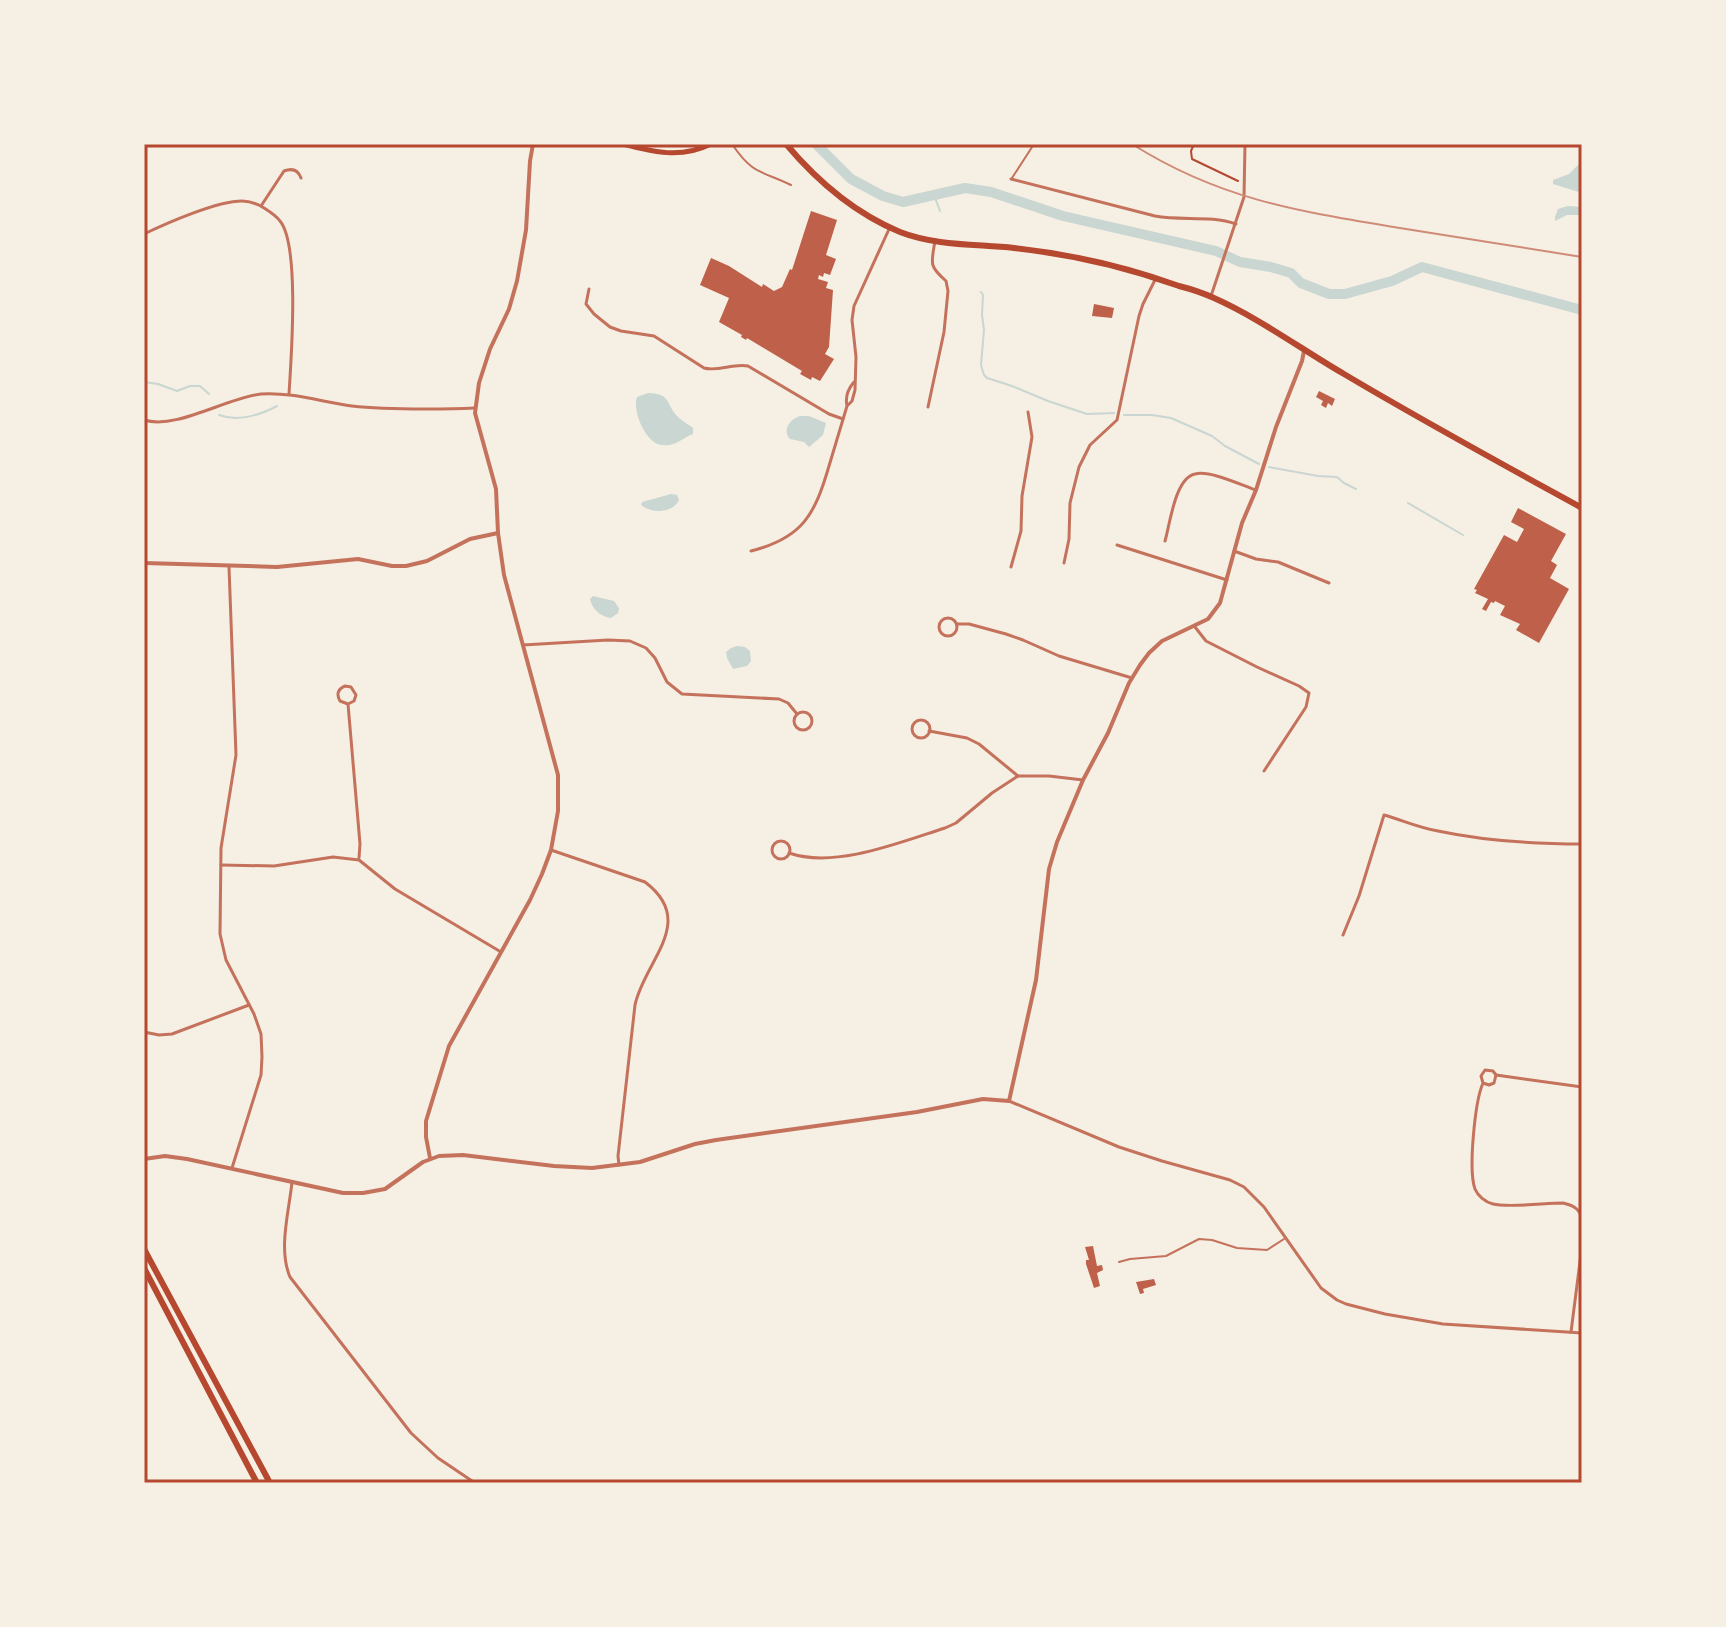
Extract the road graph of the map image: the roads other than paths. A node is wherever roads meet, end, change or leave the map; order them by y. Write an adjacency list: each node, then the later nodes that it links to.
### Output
1 (533, 144): 21 (street)
2 (623, 144): 3 (main road)
3 (711, 144)
4 (732, 144): 10 (lane)
5 (786, 144): 13 (highway)
6 (1034, 144): 9 (lane)
7 (1245, 144): 12 (street)
8 (301, 178): 11 (street)
9 (1011, 179): 12 (street)
10 (791, 185)
11 (261, 206): 14 (street); 20 (street)
12 (1236, 224): 18 (street)
13 (890, 227): 15 (highway); 24 (street)
14 (144, 234)
15 (935, 241): 16 (highway); 22 (street)
16 (1156, 278): 18 (highway); 34 (street)
17 (589, 289): 24 (street)
18 (1211, 296): 19 (highway)
19 (1304, 351): 26 (street); 27 (highway)
20 (289, 395): 21 (street); 25 (street)
21 (475, 407): 28 (street)
22 (928, 407)
23 (1028, 412): 36 (street)
24 (843, 419): 31 (street)
25 (144, 420)
26 (1256, 490): 29 (street); 32 (street)
27 (1582, 508)
28 (498, 533): 35 (street); 41 (street)
29 (1165, 541)
30 (1117, 545): 37 (street)
31 (751, 551)
32 (1234, 551): 37 (street); 38 (street)
33 (144, 563): 35 (street)
34 (1064, 563)
35 (229, 566): 53 (street)
36 (1011, 567)
37 (1227, 580): 40 (street)
38 (1329, 583)
39 (957, 624): 39 (street); 42 (street)
40 (1194, 626): 42 (street); 46 (street)
41 (523, 645): 44 (street); 50 (street)
42 (1132, 678): 48 (street)
43 (348, 704): 43 (street); 52 (street)
44 (797, 714): 44 (street)
45 (929, 731): 45 (street); 47 (street)
46 (1264, 771)
47 (1018, 776): 48 (street); 51 (street)
48 (1083, 780): 61 (street)
49 (1582, 844): 54 (street)
50 (551, 850): 55 (street); 64 (street)
51 (789, 853): 51 (street)
52 (359, 860): 53 (street); 55 (street)
53 (221, 865): 56 (street)
54 (1343, 935)
55 (501, 952): 62 (street)
56 (249, 1005): 57 (street); 65 (street)
57 (144, 1032)
58 (1496, 1075): 59 (street); 59 (street); 60 (street)
59 (1483, 1083): 67 (street)
60 (1582, 1087)
61 (1009, 1101): 64 (street); 68 (street)
62 (430, 1158): 64 (street); 66 (street)
63 (144, 1159): 65 (street)
64 (619, 1165)
65 (232, 1168): 66 (street)
66 (292, 1182): 77 (street)
67 (1582, 1218)
68 (1285, 1238): 71 (lane); 73 (street)
69 (1582, 1246): 73 (street)
70 (144, 1249): 76 (highway)
71 (1119, 1262)
72 (144, 1268): 75 (highway)
73 (1571, 1332): 74 (street)
74 (1582, 1333)
75 (257, 1483)
76 (270, 1483)
77 (475, 1483)

